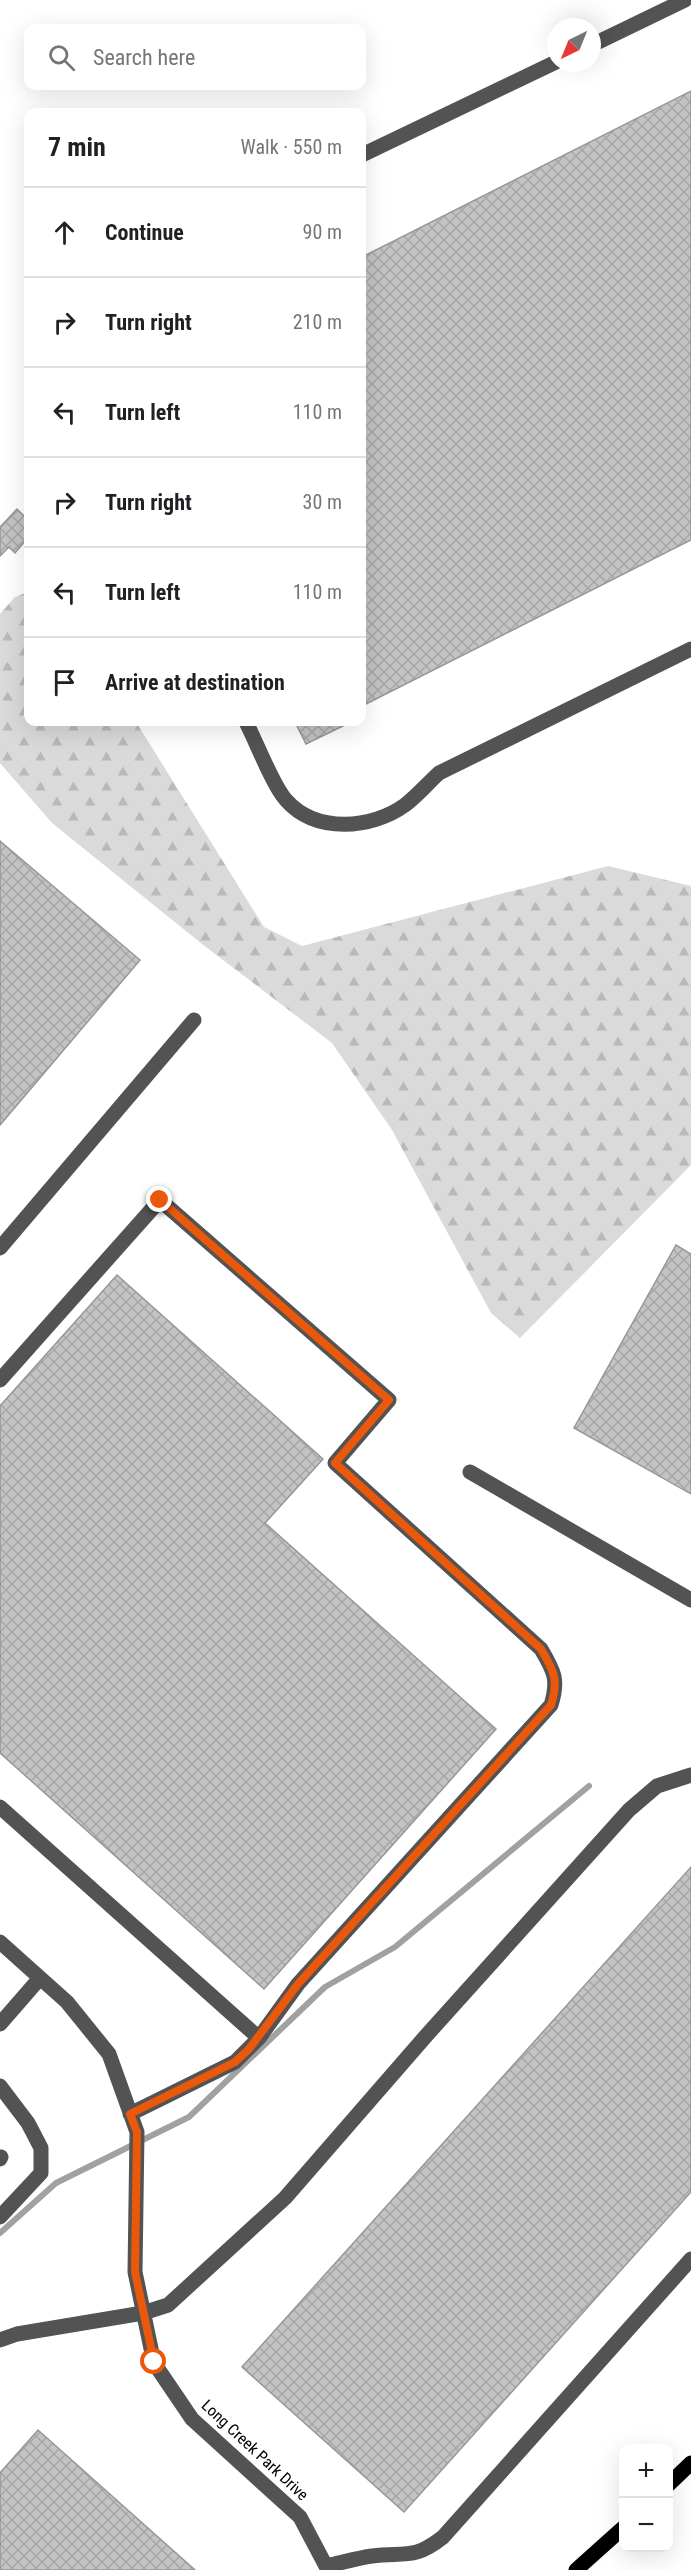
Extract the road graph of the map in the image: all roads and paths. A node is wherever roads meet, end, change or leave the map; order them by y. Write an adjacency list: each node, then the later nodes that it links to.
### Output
1 (685, 0): 2 (street)
2 (601, 41)
3 (547, 66): 4 (street)
4 (366, 153)
5 (691, 649): 6 (street)
6 (248, 726)
7 (194, 1020): 8 (street)
8 (0, 1248)
9 (0, 1380): 17 (street)
10 (470, 1472): 11 (street)
11 (691, 1600)
12 (691, 1775): 22 (street)
13 (2, 1812): 17 (street)
14 (0, 1942): 15 (street, Long Creek Park Drive)
15 (40, 1978): 16 (street); 19 (street, Long Creek Park Drive)
16 (0, 2024)
17 (259, 2038): 19 (street)
18 (0, 2086): 20 (street)
19 (130, 2114): 22 (street, Long Creek Park Drive)
20 (0, 2217)
21 (691, 2259): 27 (street)
22 (143, 2313): 23 (street); 27 (street, Long Creek Park Drive)
23 (0, 2340)
24 (691, 2463): 25 (main road)
25 (673, 2481)
26 (619, 2531): 28 (main road)
27 (327, 2568)
28 (576, 2570)

